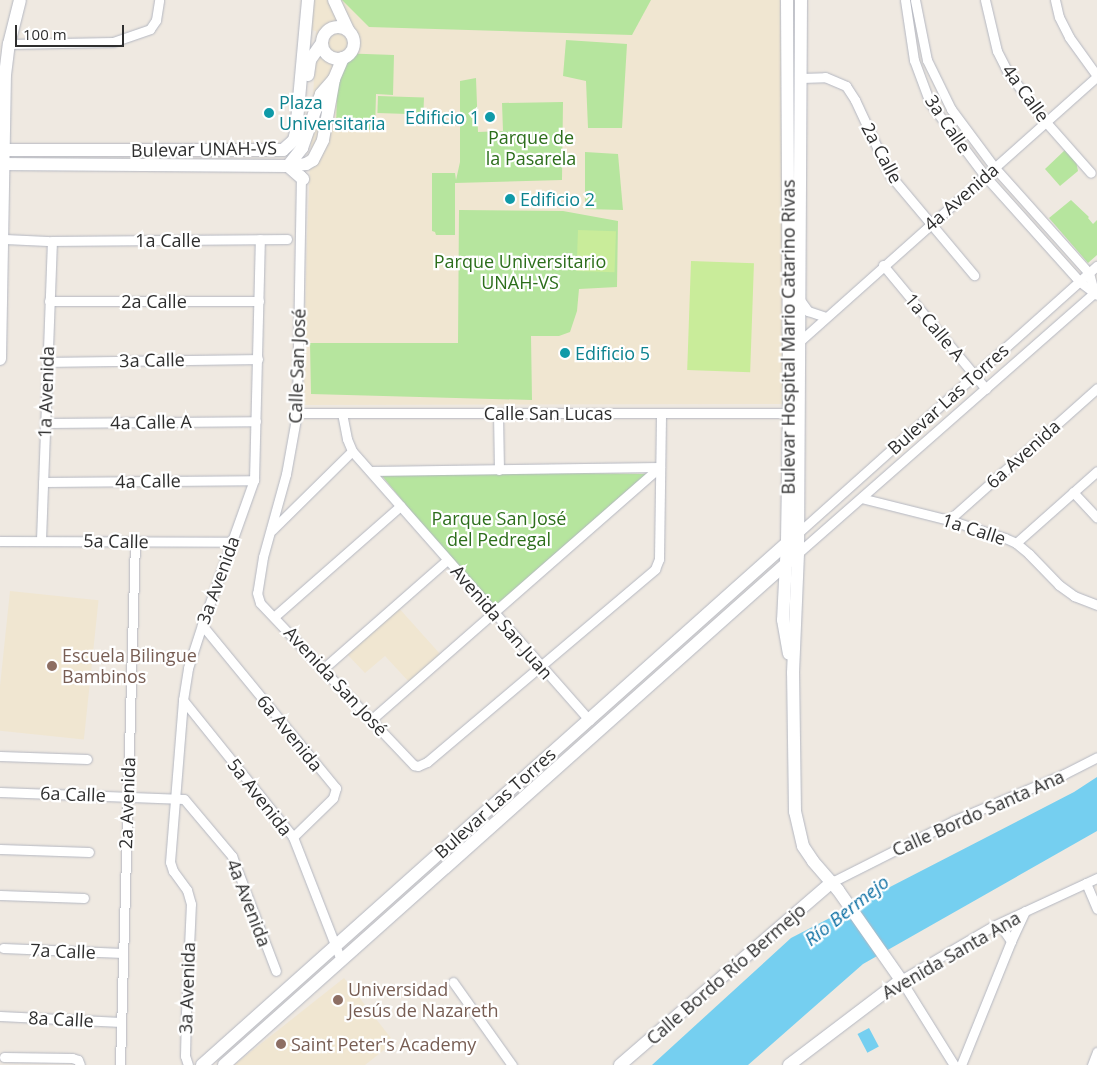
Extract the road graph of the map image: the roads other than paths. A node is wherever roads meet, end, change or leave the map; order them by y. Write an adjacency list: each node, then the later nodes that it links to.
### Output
1 (20, 0): 13 (main road)
2 (159, 0): 13 (street)
3 (334, 0): 11 (main road)
4 (787, 0): 54 (main road, Bulevar Hospital Mario Catarino Rivas)
5 (800, 0): 17 (main road, Bulevar Hospital Mario Catarino Rivas)
6 (905, 0): 26 (street, 3a Calle)
7 (915, 0): 24 (street, 3a Calle)
8 (985, 0): 20 (street, 4a Calle)
9 (1055, 0): 16 (street)
10 (308, 6): 12 (main road); 19 (main road, Bulevar UNAH-VS)
11 (348, 30): 12 (main road); 14 (main road)
12 (322, 40): 14 (main road); 19 (main road)
13 (9, 44): 15 (main road)
14 (342, 58): 18 (main road, Bulevar UNAH-VS)
15 (2, 75): 21 (main road)
16 (1097, 76): 20 (street, 4a Avenida)
17 (801, 78): 28 (street, 2a Calle); 39 (main road, Bulevar Hospital Mario Catarino Rivas)
18 (334, 79): 23 (main road, Bulevar UNAH-VS); 23 (main road)
19 (300, 89): 21 (main road, Bulevar UNAH-VS)
20 (1045, 121): 24 (street, 4a Avenida); 25 (street, 4a Calle)
21 (2, 150): 22 (main road)
22 (2, 164): 23 (main road, Bulevar UNAH-VS); 29 (main road)
23 (293, 166): 27 (main road)
24 (995, 168): 26 (street, 4a Avenida); 35 (street, 3a Calle)
25 (1092, 173)
26 (985, 176): 28 (street, 4a Avenida); 37 (street, 3a Calle)
27 (302, 179): 31 (street, Calle San José)
28 (931, 224): 33 (street, 4a Avenida); 36 (street, 2a Calle)
29 (4, 239): 32 (street, 1a Calle); 44 (main road)
30 (260, 239): 31 (street, 1a Calle); 32 (street, 1a Calle); 41 (street, 3a Avenida)
31 (293, 239): 50 (street, Calle San José)
32 (49, 242): 40 (street, 1a Avenida)
33 (883, 265): 42 (street, 4a Avenida); 47 (street, 1a Calle A)
34 (1097, 266): 35 (street, Bulevar Las Torres)
35 (1089, 273): 37 (street, Bulevar Las Torres); 38 (street, 3a Calle)
36 (974, 275)
37 (1080, 282): 38 (street, 3a Calle); 47 (street, Bulevar Las Torres)
38 (1096, 292): 49 (street, Bulevar Las Torres)
39 (800, 300): 42 (street); 43 (main road, Bulevar Hospital Mario Catarino Rivas)
40 (49, 301): 41 (street, 2a Calle); 46 (street, 1a Avenida)
41 (259, 301): 45 (street, 3a Avenida)
42 (825, 317): 43 (street, 4a Avenida)
43 (800, 341): 54 (main road, Bulevar Hospital Mario Catarino Rivas)
44 (0, 359)
45 (258, 359): 46 (street, 3a Calle); 55 (street, 3a Avenida)
46 (47, 362): 56 (street, 1a Avenida)
47 (975, 375): 49 (street, 1a Calle A); 70 (street, Bulevar Las Torres)
48 (1097, 388): 68 (street, 6a Avenida)
49 (986, 389): 65 (street, Bulevar Las Torres)
50 (297, 413): 51 (street, Calle San Lucas); 69 (street, Calle San José)
51 (342, 413): 52 (street, Calle San Lucas); 57 (street, Avenida San Juan)
52 (498, 413): 53 (street, Calle San Lucas); 59 (street)
53 (662, 413): 54 (street, Calle San Lucas); 58 (street)
54 (794, 413): 70 (main road, Bulevar Hospital Mario Catarino Rivas); 75 (main road, Bulevar Hospital Mario Catarino Rivas)
55 (256, 421): 56 (street, 4a Calle A); 62 (street, 3a Avenida)
56 (45, 423): 63 (street, 1a Avenida)
57 (352, 451): 60 (street, Avenida San Juan); 69 (street)
58 (660, 467): 59 (street); 82 (street); 85 (street)
59 (499, 470): 60 (street)
60 (370, 471): 66 (street, Avenida San Juan)
61 (1097, 471): 64 (street)
62 (254, 480): 63 (street, 4a Calle); 74 (street, 3a Avenida)
63 (43, 482): 71 (street, 1a Avenida)
64 (1073, 492): 67 (street); 76 (street)
65 (861, 498): 68 (street, 1a Calle); 77 (street, Bulevar Las Torres)
66 (400, 506): 78 (street, Avenida San Juan); 83 (street)
67 (1097, 518)
68 (948, 520): 76 (street, 1a Calle)
69 (271, 530): 80 (street, Calle San José)
70 (798, 533): 75 (main road, Bulevar Las Torres); 77 (main road, Bulevar Hospital Mario Catarino Rivas)
71 (41, 540): 72 (street, 5a Calle); 73 (street, 5a Calle)
72 (0, 541)
73 (135, 541): 74 (street, 5a Calle); 95 (street, 2a Avenida)
74 (232, 542): 84 (street, 3a Avenida)
75 (787, 542): 79 (main road, Bulevar Hospital Mario Catarino Rivas); 90 (main road, Bulevar Las Torres)
76 (1016, 543): 81 (street, 1a Calle)
77 (798, 553): 79 (main road, Bulevar Las Torres); 87 (main road, Bulevar Hospital Mario Catarino Rivas)
78 (447, 560): 82 (street, Avenida San Juan); 86 (street)
79 (786, 565): 87 (main road, Bulevar Hospital Mario Catarino Rivas); 112 (main road, Bulevar Las Torres)
80 (257, 593): 83 (street, Avenida San José)
81 (1097, 605)
82 (493, 611): 85 (street, Avenida San Juan); 89 (street)
83 (275, 616): 86 (street, Avenida San José)
84 (202, 625): 88 (street, 3a Avenida); 97 (street, 6a Avenida)
85 (541, 666): 89 (street, Avenida San José); 90 (street, Avenida San Juan)
86 (324, 668): 89 (street, Avenida San José)
87 (793, 672): 101 (main road, Bulevar Hospital Mario Catarino Rivas)
88 (183, 700): 96 (street, 3a Avenida); 97 (street, 5a Avenida)
89 (372, 719)
90 (588, 720): 109 (main road, Bulevar Las Torres)
91 (0, 756): 93 (street)
92 (1097, 757): 101 (street, Calle Bordo Santa Ana)
93 (87, 758)
94 (0, 792): 95 (street, 6a Calle)
95 (127, 796): 96 (street, 6a Calle); 111 (street, 2a Avenida)
96 (175, 798): 113 (street, 4a Avenida); 122 (street, 3a Avenida)
97 (293, 837): 109 (street, 5a Avenida)
98 (0, 849): 99 (street)
99 (89, 852)
100 (1097, 878): 102 (street, Avenida Santa Ana)
101 (832, 882): 114 (main road, Bulevar Hospital Mario Catarino Rivas); 126 (main road, Calle Bordo Río Bermejo)
102 (1086, 883): 105 (street); 106 (street, Avenida Santa Ana)
103 (0, 895): 104 (street)
104 (84, 898)
105 (1097, 909)
106 (1025, 911): 107 (street, Avenida Santa Ana); 108 (street)
107 (993, 926): 108 (street); 114 (street, Avenida Santa Ana)
108 (1011, 941): 129 (street)
109 (336, 944): 112 (street, 5a Avenida); 123 (main road, Bulevar Las Torres)
110 (2, 948): 111 (street, 7a Calle)
111 (123, 953): 117 (street, 2a Avenida)
112 (341, 960): 124 (main road, Bulevar Las Torres)
113 (276, 972)
114 (901, 980): 127 (main road, Avenida Santa Ana); 128 (street)
115 (453, 982): 125 (street)
116 (0, 1016): 117 (street, 8a Calle)
117 (121, 1022): 121 (street, 2a Avenida)
118 (1097, 1052): 130 (street)
119 (4, 1057): 120 (street)
120 (79, 1063)
121 (120, 1065)
122 (188, 1065)
123 (202, 1065)
124 (224, 1065)
125 (512, 1065)
126 (620, 1065)
127 (790, 1065)
128 (954, 1065)
129 (961, 1065)
130 (1092, 1065)

